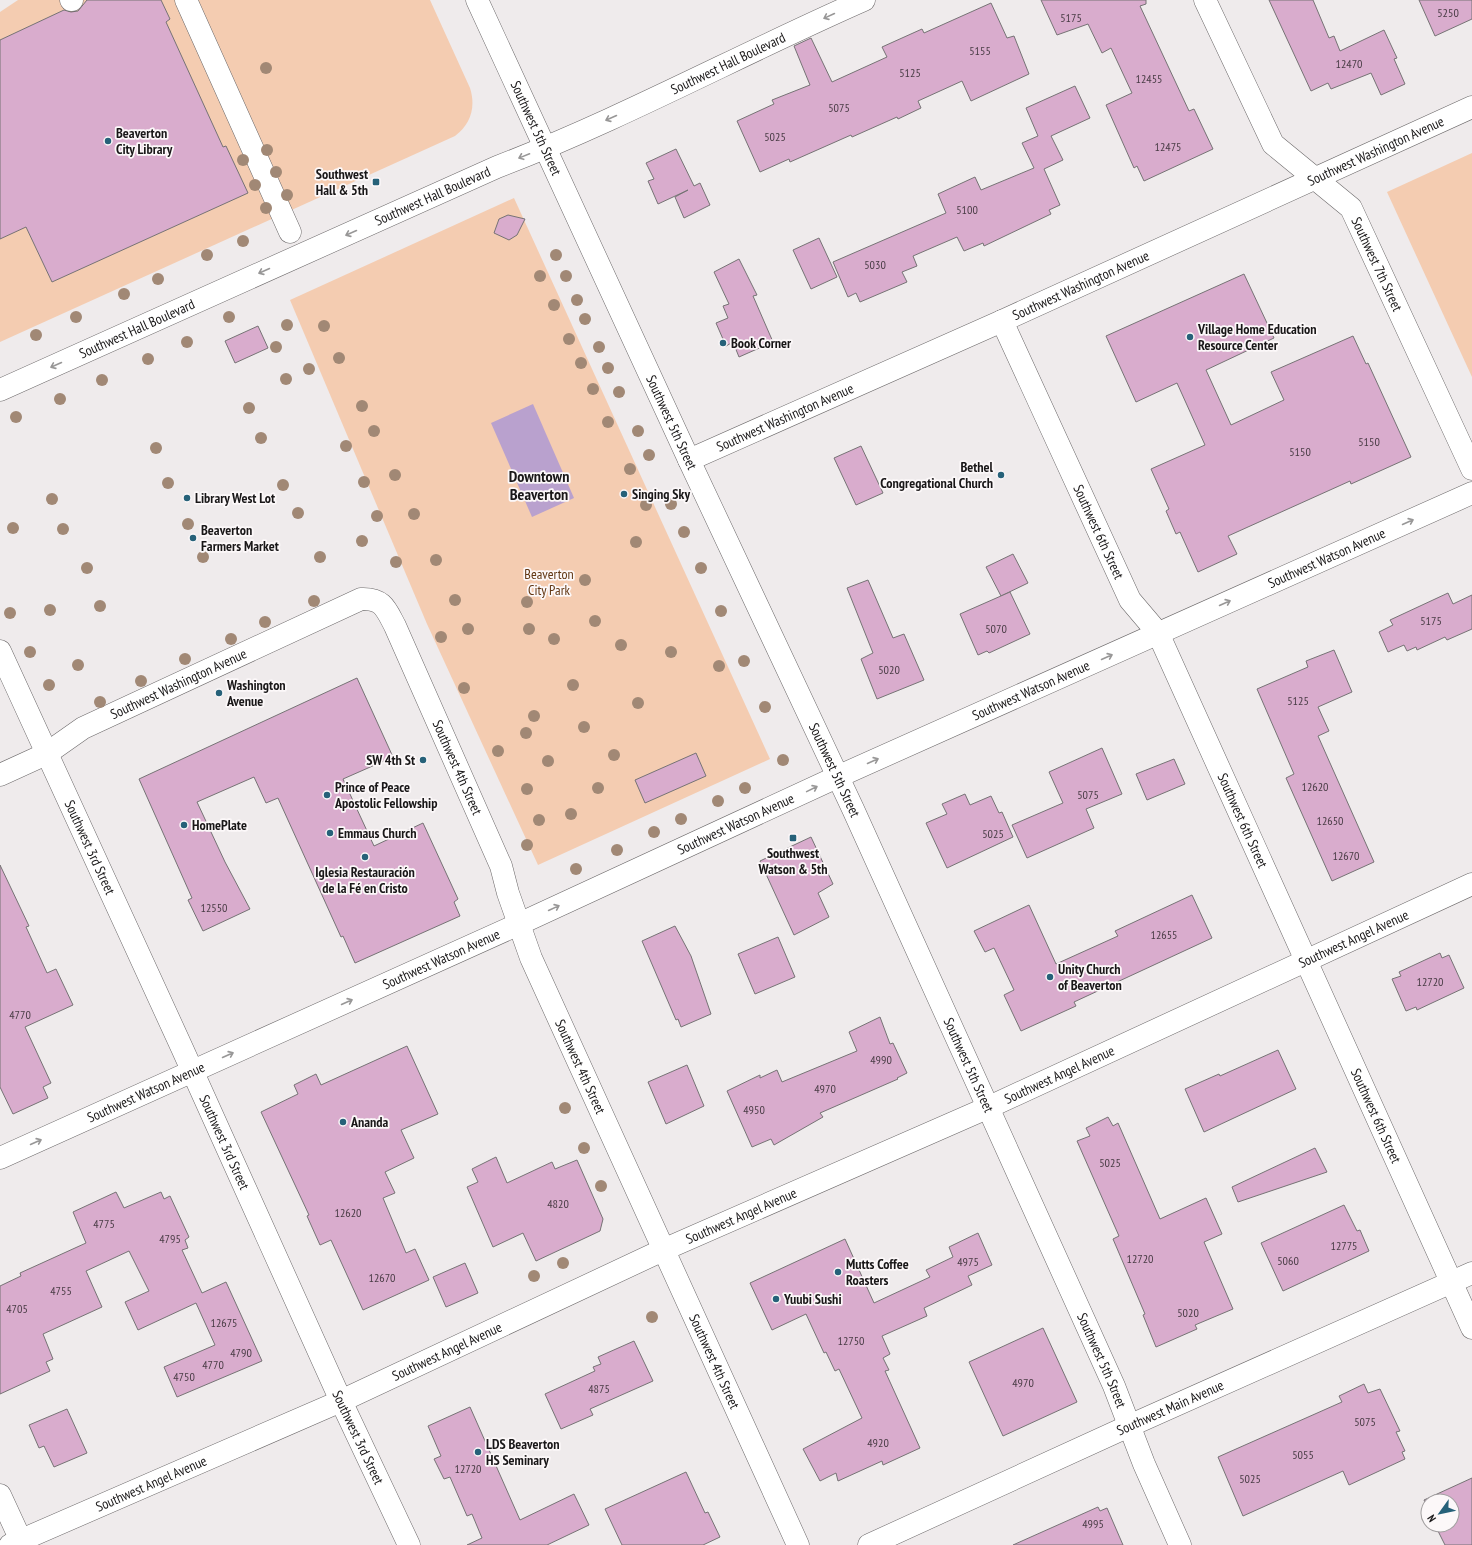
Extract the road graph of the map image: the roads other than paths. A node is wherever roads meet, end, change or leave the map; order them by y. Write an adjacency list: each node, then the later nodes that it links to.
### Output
1 (186, 0): 8 (street)
2 (477, 0): 6 (street, Southwest 5th Street)
3 (864, 0): 6 (street, Southwest Hall Boulevard, one-way to 6)
4 (1205, 0): 7 (street, Southwest 7th Street)
5 (1472, 107): 7 (street, Southwest Washington Avenue)
6 (546, 147): 10 (street, Southwest Hall Boulevard, one-way to 10); 11 (street, Southwest 5th Street)
7 (1314, 178): 9 (street, Southwest Washington Avenue); 12 (street, Southwest 7th Street)
8 (290, 232)
9 (1002, 321): 11 (street, Southwest Washington Avenue); 15 (street, Southwest 6th Street)
10 (0, 390)
11 (689, 460): 19 (street, Southwest 5th Street)
12 (1472, 469)
13 (1472, 493): 15 (street, Southwest Watson Avenue, one-way to 13)
14 (362, 599): 17 (street, Southwest Washington Avenue); 21 (street, Southwest 4th Street)
15 (1158, 633): 19 (street, Southwest Watson Avenue, one-way to 15); 22 (street, Southwest 6th Street)
16 (0, 652): 17 (street, Southwest 3rd Street)
17 (46, 754): 18 (street, Southwest Washington Avenue); 23 (street, Southwest 3rd Street)
18 (0, 775)
19 (837, 777): 21 (street, Southwest Watson Avenue, one-way to 19); 24 (street, Southwest 5th Street)
20 (1472, 884): 22 (street, Southwest Angel Avenue)
21 (519, 924): 23 (street, Southwest Watson Avenue, one-way to 21); 26 (street, Southwest 4th Street)
22 (1306, 960): 24 (street, Southwest Angel Avenue); 28 (street, Southwest 6th Street)
23 (193, 1071): 25 (street, Southwest Watson Avenue, one-way to 23); 30 (street, Southwest 3rd Street)
24 (987, 1108): 26 (street, Southwest Angel Avenue); 31 (street, Southwest 5th Street)
25 (0, 1158)
26 (663, 1250): 30 (street, Southwest Angel Avenue); 35 (street, Southwest 4th Street)
27 (1472, 1273): 28 (street, Southwest Main Avenue)
28 (1451, 1282): 29 (street, Southwest 6th Street); 31 (street, Southwest Main Avenue)
29 (1472, 1328)
30 (342, 1401): 33 (street, Southwest Angel Avenue); 34 (street, Southwest 3rd Street)
31 (1129, 1426): 36 (street, Southwest Main Avenue); 37 (street, Southwest 5th Street)
32 (0, 1495): 33 (street)
33 (18, 1543)
34 (409, 1545)
35 (798, 1545)
36 (869, 1545)
37 (1180, 1545)

